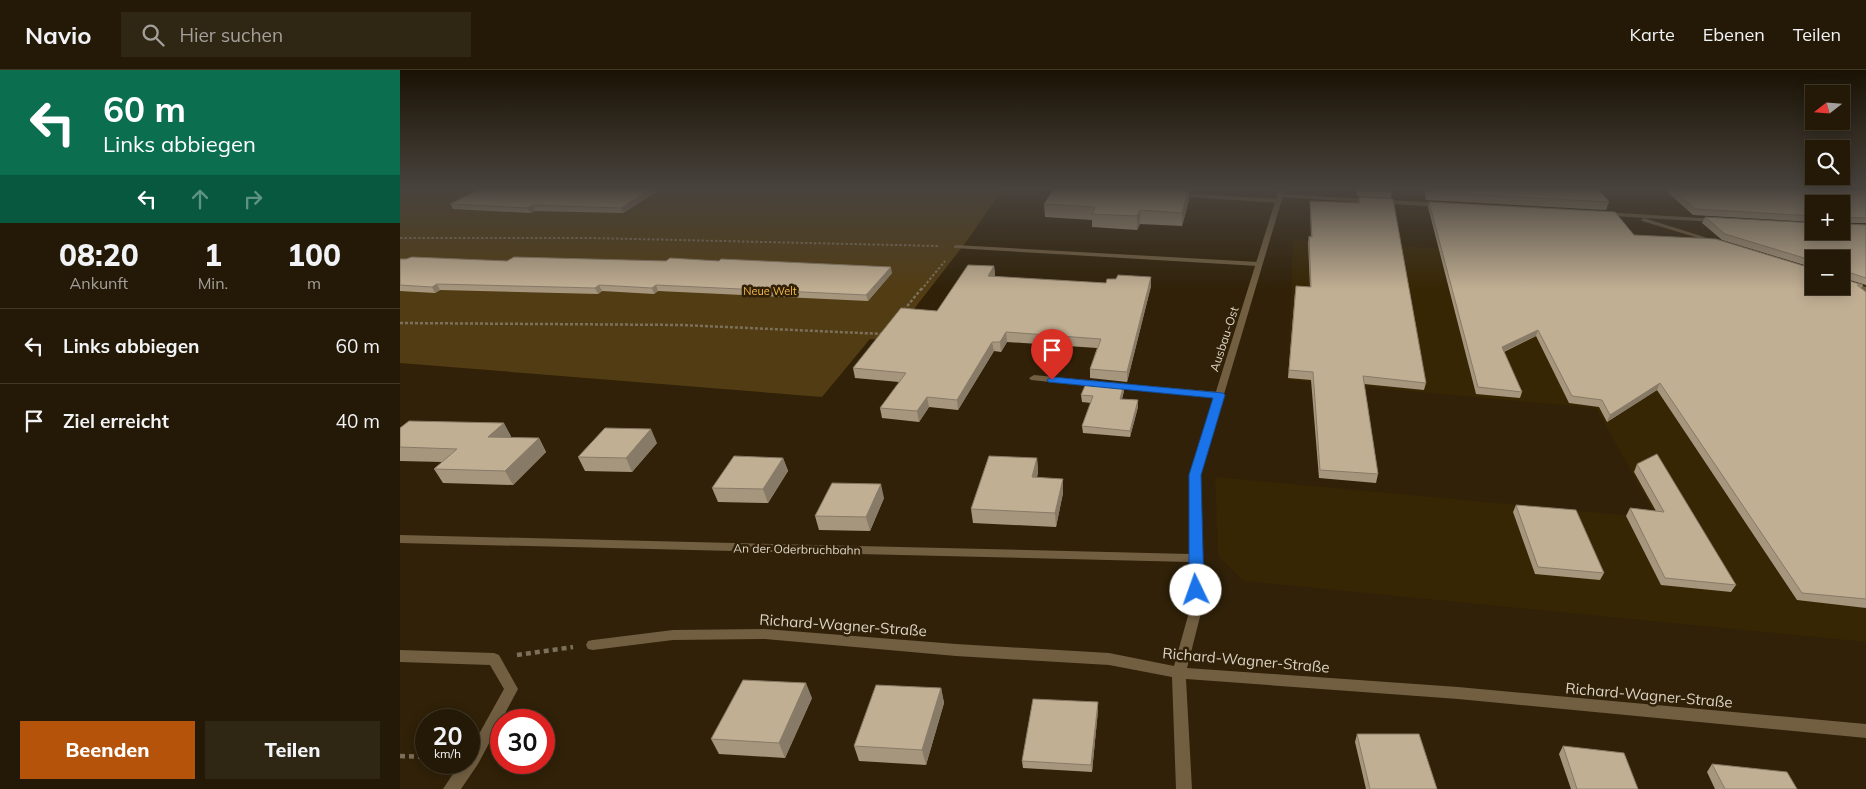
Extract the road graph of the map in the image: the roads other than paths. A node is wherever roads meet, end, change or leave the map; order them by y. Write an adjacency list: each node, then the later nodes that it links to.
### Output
1 (1272, 223): 5 (street, Ausbau-Ost)
2 (1653, 223): 3 (street)
3 (1721, 244)
4 (956, 247): 5 (street)
5 (1258, 264): 9 (street, Ausbau-Ost)
6 (1850, 284): 7 (street)
7 (1866, 288)
8 (1034, 378): 9 (street)
9 (1219, 395): 11 (street, Ausbau-Ost)
10 (400, 539): 11 (street, An der Oderbruchbahn)
11 (1195, 558): 14 (street, Ausbau-Ost)
12 (593, 645): 14 (street, Richard-Wagner-Straße)
13 (400, 656): 16 (street)
14 (1179, 673): 15 (street, Richard-Wagner-Straße); 17 (street, Ausbau-Ost)
15 (1866, 731)
16 (451, 789)
17 (1184, 789)

